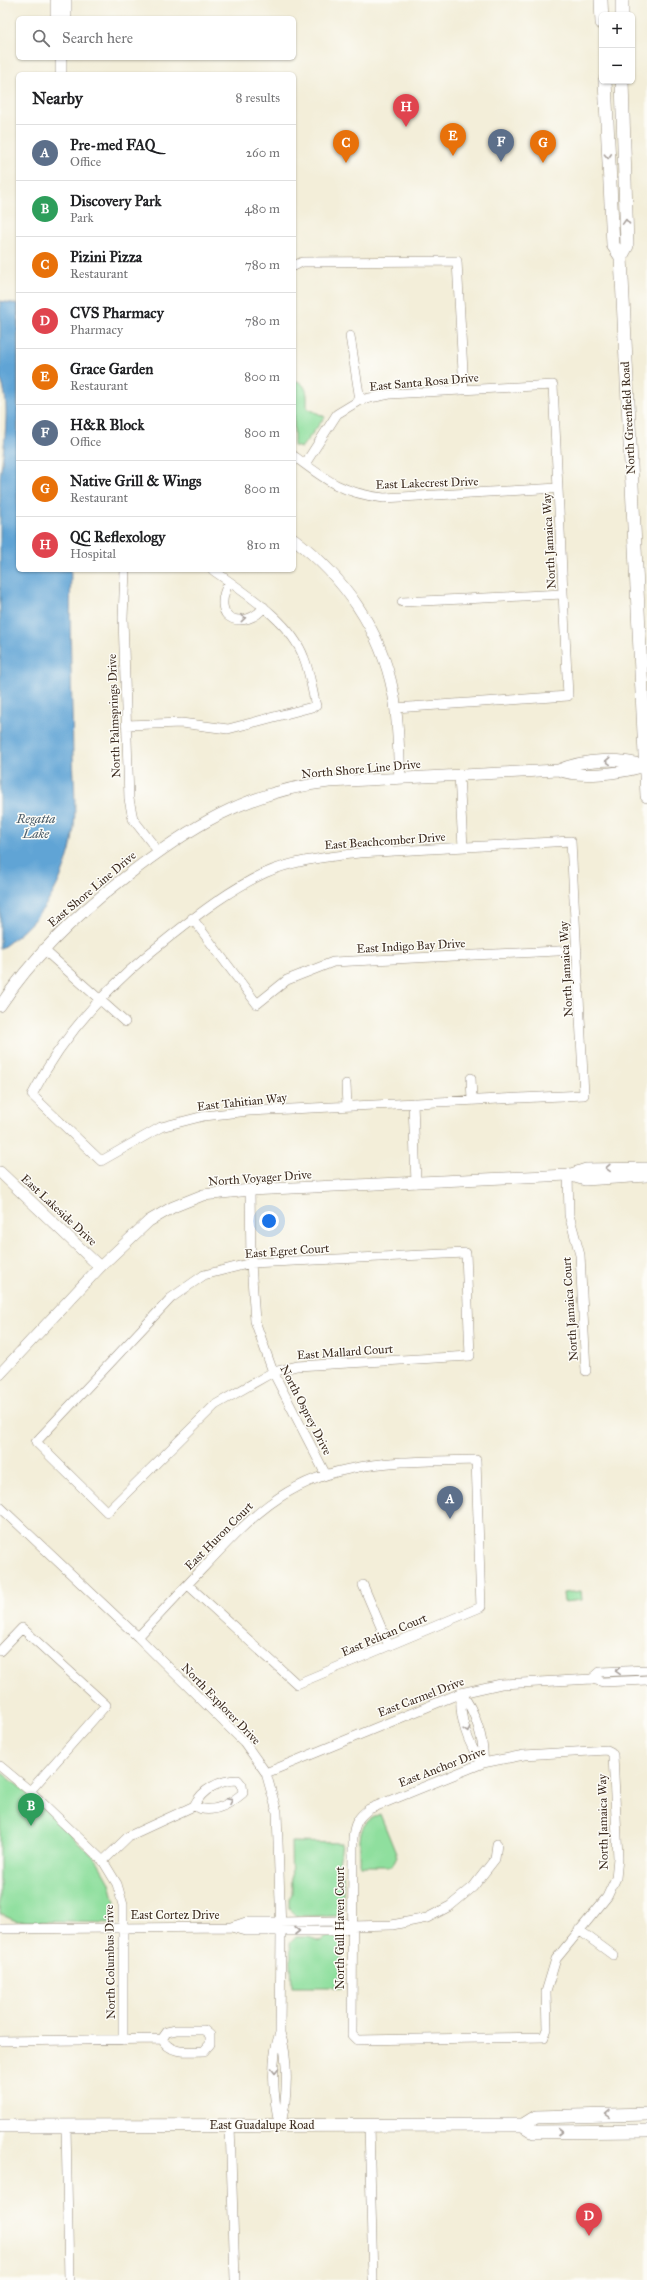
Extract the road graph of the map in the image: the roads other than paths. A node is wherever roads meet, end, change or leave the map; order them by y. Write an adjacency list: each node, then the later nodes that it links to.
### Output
1 (56, 0): 7 (street)
2 (66, 0): 8 (street)
3 (601, 0): 5 (main road)
4 (622, 0): 6 (main road)
5 (602, 12)
6 (622, 12)
7 (56, 16)
8 (66, 16)
9 (61, 60): 10 (street)
10 (61, 72)
11 (605, 84): 14 (main road, North Greenfield Road)
12 (622, 84): 13 (main road, North Greenfield Road)
13 (622, 112): 14 (main road); 15 (main road, North Greenfield Road)
14 (606, 118): 16 (main road, North Greenfield Road, one-way to 16)
15 (625, 187): 16 (main road); 17 (main road, North Greenfield Road, one-way to 15)
16 (610, 193): 17 (main road, North Greenfield Road)
17 (621, 256): 35 (main road, North Greenfield Road)
18 (296, 265): 21 (street)
19 (350, 336): 22 (street)
20 (553, 385): 21 (street, East Santa Rosa Drive); 25 (street, North Jamaica Way)
21 (464, 390): 22 (street, East Santa Rosa Drive)
22 (360, 400): 24 (street, East Santa Rosa Drive)
23 (296, 457): 24 (street, East Lakecrest Drive)
24 (305, 464): 25 (street, East Lakecrest Drive)
25 (558, 488): 30 (street, North Jamaica Way)
26 (296, 541): 33 (street)
27 (124, 572): 34 (street, North Palmsprings Drive)
28 (216, 572): 29 (street)
29 (229, 582): 32 (street); 32 (street, one-way to 32)
30 (563, 594): 31 (street); 33 (street, North Jamaica Way)
31 (402, 602)
32 (264, 608): 34 (street)
33 (396, 708): 37 (street)
34 (126, 725): 41 (street, North Palmsprings Drive)
35 (646, 766): 36 (street, North Shore Line Drive); 38 (main road, North Greenfield Road)
36 (459, 775): 37 (street, North Shore Line Drive); 40 (street)
37 (400, 778): 41 (street, North Shore Line Drive)
38 (647, 796)
39 (571, 841): 40 (street, East Beachcomber Drive); 44 (street, North Jamaica Way)
40 (463, 848): 42 (street, East Beachcomber Drive)
41 (158, 851): 43 (street, East Shore Line Drive)
42 (192, 918): 44 (street, East Indigo Bay Drive); 45 (street, East Beachcomber Drive)
43 (43, 949): 45 (street); 46 (street, East Shore Line Drive)
44 (577, 950): 50 (street, North Jamaica Way)
45 (98, 1000): 47 (street); 54 (street, East Beachcomber Drive)
46 (0, 1006)
47 (125, 1022)
48 (471, 1078): 51 (street)
49 (346, 1084): 53 (street)
50 (584, 1095): 51 (street, East Tahitian Way)
51 (472, 1100): 52 (street, East Tahitian Way)
52 (413, 1103): 53 (street, East Tahitian Way); 59 (street)
53 (347, 1106): 54 (street, East Tahitian Way)
54 (101, 1161)
55 (647, 1168): 57 (street, North Voyager Drive, one-way to 57)
56 (0, 1172): 62 (street, East Lakeside Drive)
57 (568, 1175): 58 (street, North Voyager Drive); 59 (street, North Voyager Drive); 64 (street, North Jamaica Court)
58 (647, 1176)
59 (416, 1183): 60 (street, North Voyager Drive)
60 (250, 1190): 61 (street, North Osprey Drive); 62 (street, North Voyager Drive)
61 (251, 1263): 63 (street, East Egret Court); 65 (street, North Osprey Drive); 69 (street, East Egret Court)
62 (100, 1267): 66 (street, North Voyager Drive)
63 (470, 1356): 65 (street, East Mallard Court)
64 (586, 1371)
65 (273, 1372): 67 (street, North Osprey Drive); 69 (street, East Mallard Court)
66 (0, 1374)
67 (326, 1475): 70 (street, East Huron Court); 72 (street, East Huron Court)
68 (0, 1507): 73 (street, North Explorer Drive)
69 (107, 1512)
70 (188, 1585): 73 (street, East Huron Court); 74 (street, East Pelican Court)
71 (363, 1585): 74 (street)
72 (481, 1607): 74 (street, East Pelican Court)
73 (138, 1637): 83 (street, North Explorer Drive)
74 (389, 1646)
75 (0, 1652): 84 (street)
76 (647, 1670): 77 (street, East Carmel Drive, one-way to 77)
77 (592, 1679): 78 (street, East Carmel Drive); 79 (street, East Carmel Drive)
78 (647, 1680)
79 (461, 1693): 81 (street); 83 (street, East Carmel Drive)
80 (611, 1752): 81 (street, East Anchor Drive); 93 (street, North Jamaica Way)
81 (483, 1763): 86 (street, East Anchor Drive)
82 (0, 1766): 84 (street, North Columbus Drive)
83 (266, 1773): 89 (street, North Explorer Drive)
84 (30, 1791): 88 (street, North Columbus Drive)
85 (194, 1806): 85 (street, one-way to 85); 88 (street)
86 (358, 1818): 90 (street, North Gull Haven Court)
87 (497, 1844): 90 (street, East Cortez Drive)
88 (103, 1861): 91 (street, North Columbus Drive)
89 (281, 1926): 90 (street, East Cortez Drive); 91 (street, East Cortez Drive); 105 (street, North Explorer Drive)
90 (352, 1926): 95 (street, North Gull Haven Court)
91 (123, 1927): 92 (street, East Cortez Drive); 97 (street, North Columbus Drive)
92 (0, 1929)
93 (579, 1930): 94 (street); 95 (street, North Jamaica Way)
94 (612, 1955)
95 (544, 2037)
96 (162, 2039): 96 (street); 97 (street)
97 (123, 2040): 98 (street)
98 (0, 2041)
99 (647, 2114): 102 (main road, East Guadalupe Road, one-way to 102)
100 (230, 2125): 104 (main road, East Guadalupe Road); 105 (main road, East Guadalupe Road); 108 (street)
101 (369, 2125): 102 (main road, East Guadalupe Road); 105 (main road, East Guadalupe Road); 109 (street)
102 (523, 2125): 106 (main road, East Guadalupe Road, one-way to 106)
103 (0, 2126): 104 (main road, East Guadalupe Road)
104 (66, 2126): 107 (street)
105 (280, 2126)
106 (647, 2131)
107 (69, 2280)
108 (235, 2280)
109 (373, 2280)

